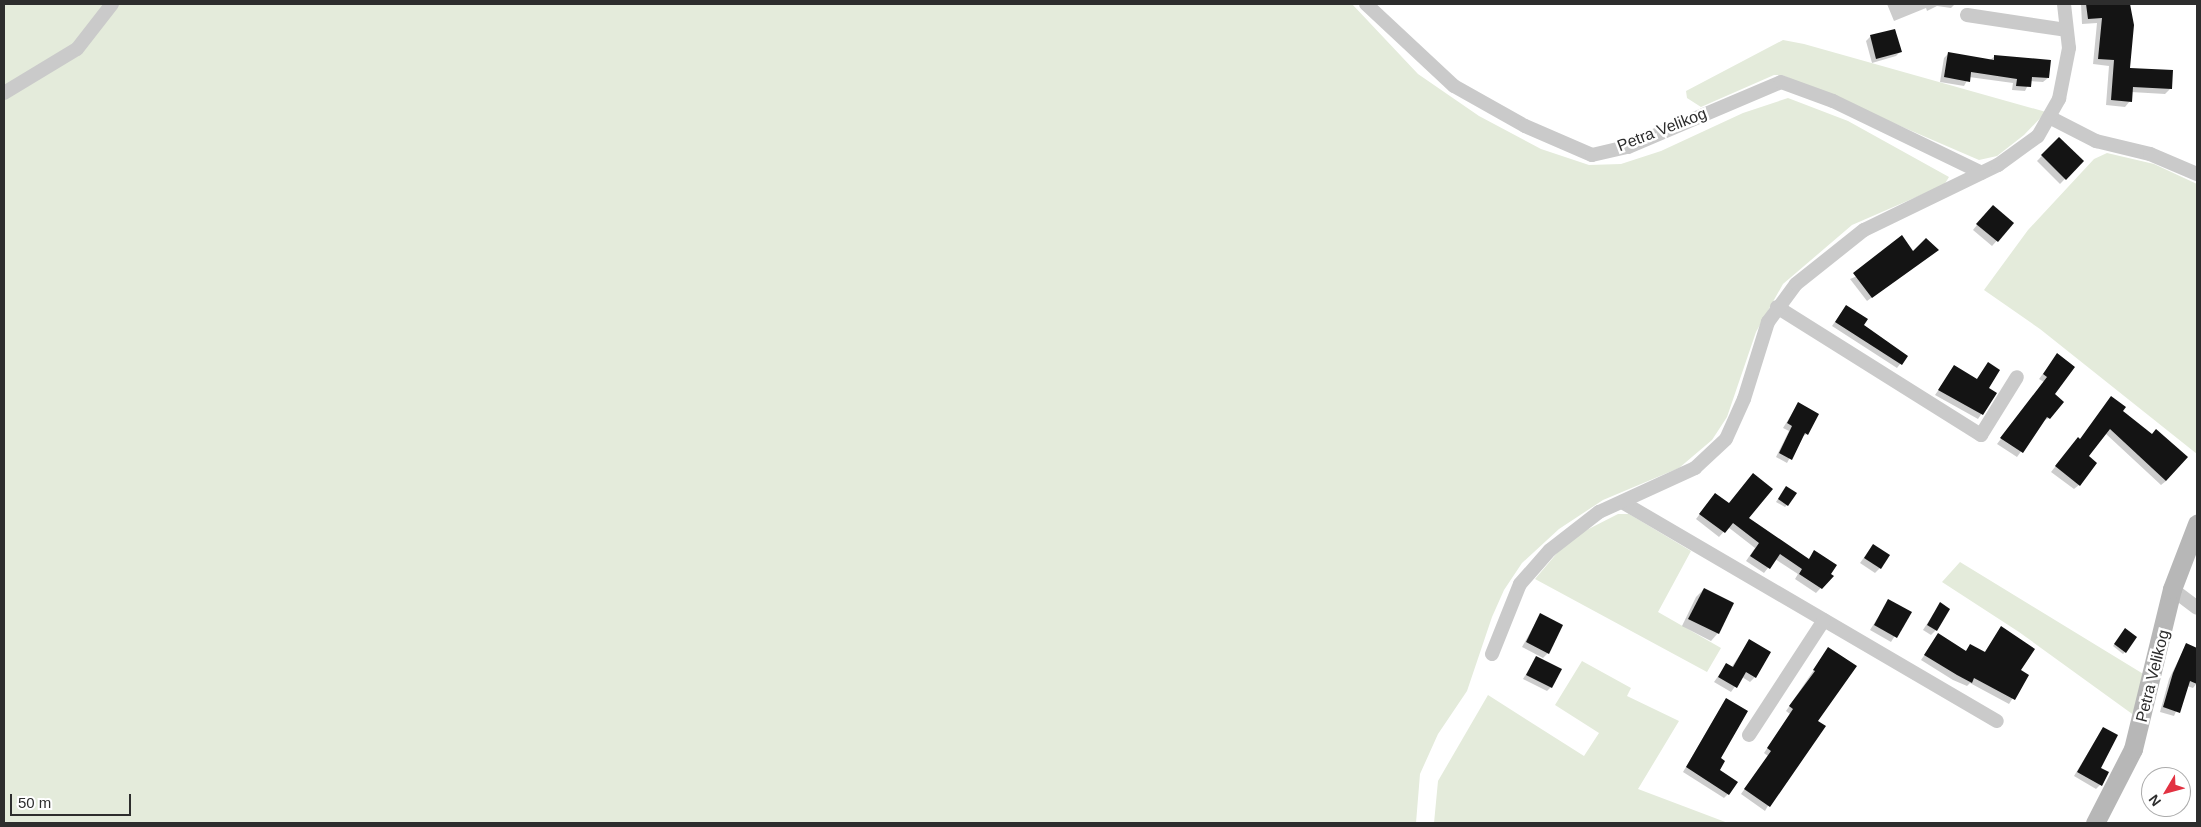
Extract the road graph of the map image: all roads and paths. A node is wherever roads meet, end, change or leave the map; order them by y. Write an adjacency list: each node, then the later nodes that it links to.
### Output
1 (112, 4): 6 (street)
2 (1366, 4): 8 (street, Petra Velikog)
3 (2064, 4): 5 (street)
4 (1967, 15): 5 (street)
5 (2066, 30): 7 (street)
6 (4, 93)
7 (2051, 118): 8 (street); 9 (street)
8 (1982, 173): 10 (street)
9 (2197, 174)
10 (1777, 307): 11 (street); 12 (street)
11 (2017, 377)
12 (1622, 502): 16 (street); 17 (street)
13 (2197, 524): 14 (street, Petra Velikog)
14 (2172, 589): 15 (street); 20 (street, Petra Velikog)
15 (2197, 608)
16 (1824, 620): 18 (street); 19 (street)
17 (1492, 654)
18 (1997, 721)
19 (1749, 735)
20 (2095, 823)

